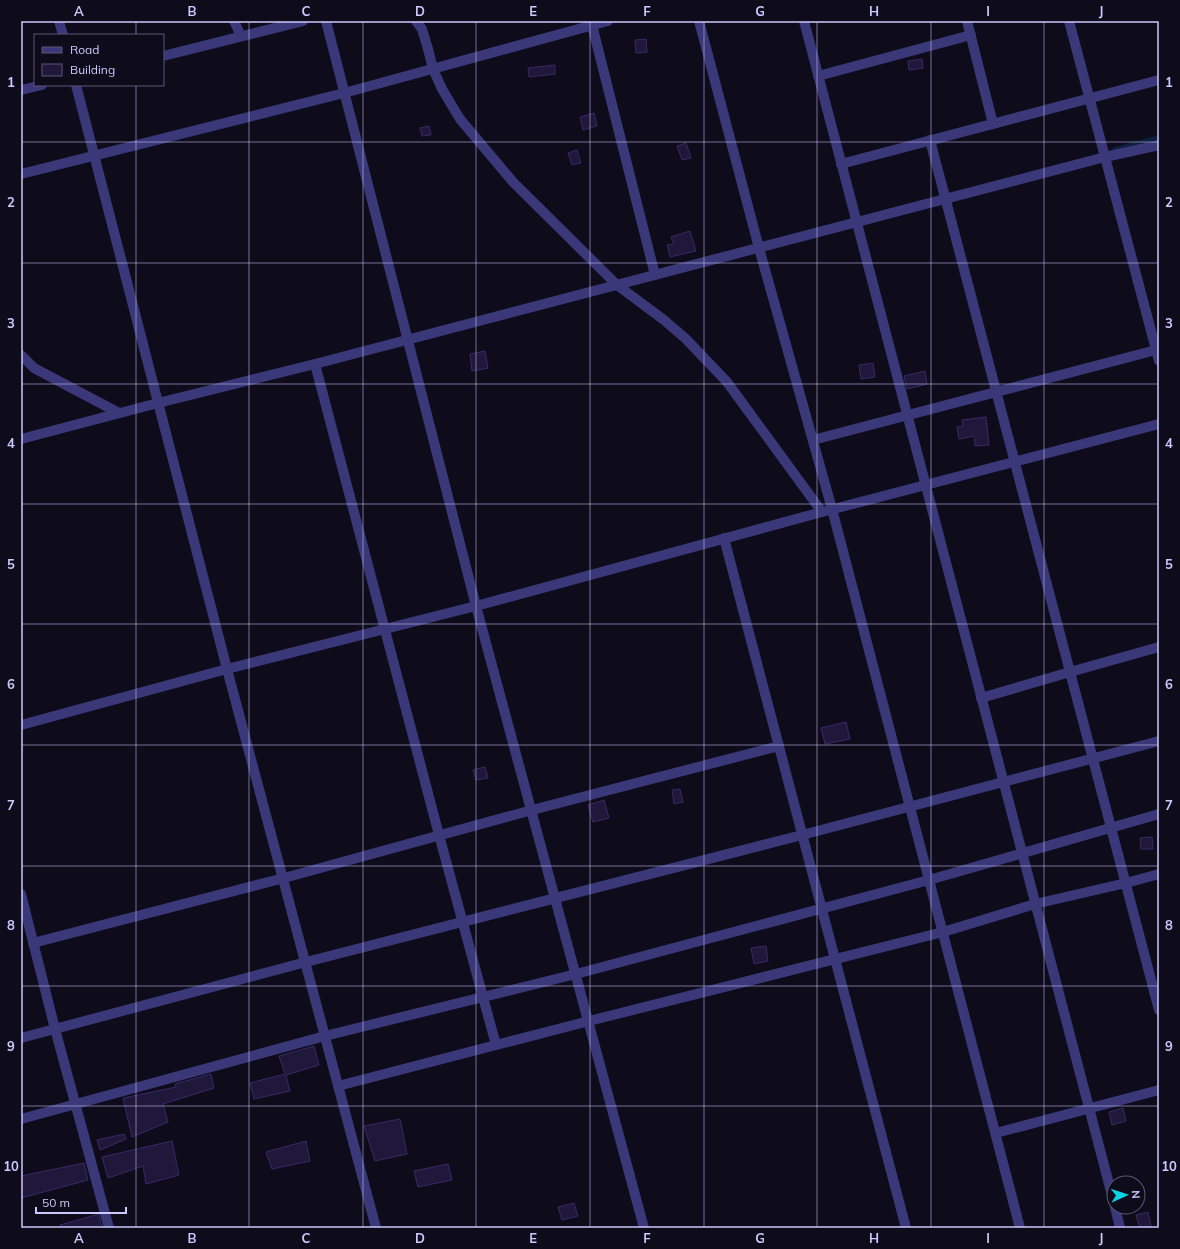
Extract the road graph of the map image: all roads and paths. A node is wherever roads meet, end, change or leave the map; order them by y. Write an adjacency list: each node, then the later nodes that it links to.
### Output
1 (59, 21): 12 (street)
2 (234, 21): 14 (street)
3 (303, 21): 14 (street)
4 (326, 21): 22 (street)
5 (416, 21): 16 (street)
6 (608, 21): 11 (street)
7 (699, 21): 33 (street)
8 (804, 21): 17 (street)
9 (967, 21): 13 (street)
10 (1069, 21): 23 (street)
11 (591, 23): 16 (street); 34 (street)
12 (63, 34)
13 (971, 35): 17 (street); 24 (street)
14 (240, 36): 15 (street)
15 (164, 56)
16 (433, 69): 22 (street); 35 (street)
17 (818, 76): 29 (street)
18 (1159, 80): 23 (street)
19 (38, 86): 21 (street)
20 (76, 86): 27 (street)
21 (21, 90)
22 (344, 93): 27 (street); 36 (street)
23 (1090, 99): 24 (street); 28 (street)
24 (993, 124): 25 (street)
25 (930, 140): 29 (street); 31 (street)
26 (1159, 145): 28 (street)
27 (94, 155): 30 (street); 42 (street)
28 (1105, 157): 31 (street); 37 (street)
29 (841, 164): 32 (street)
30 (21, 174)
31 (945, 200): 32 (street); 41 (street)
32 (857, 223): 33 (street); 44 (street)
33 (759, 248): 34 (street); 47 (street)
34 (655, 275): 35 (street)
35 (617, 285): 36 (street); 51 (street)
36 (407, 340): 40 (street); 53 (street)
37 (1156, 350): 39 (street); 41 (street)
38 (21, 355): 43 (street)
39 (1159, 361)
40 (315, 364): 42 (street); 54 (street)
41 (996, 392): 44 (street); 48 (street)
42 (158, 403): 43 (street); 56 (street)
43 (119, 413): 46 (street)
44 (907, 416): 47 (street); 49 (street)
45 (1159, 424): 48 (street)
46 (21, 439)
47 (813, 440): 50 (street)
48 (1014, 462): 49 (street); 57 (street)
49 (925, 485): 50 (street); 58 (street)
50 (832, 510): 51 (street); 64 (street)
51 (822, 512): 52 (street)
52 (724, 538): 53 (street); 61 (street)
53 (476, 606): 54 (street); 65 (street)
54 (386, 629): 56 (street); 68 (street)
55 (1159, 647): 57 (street)
56 (228, 670): 59 (street); 72 (street)
57 (1070, 672): 58 (street); 62 (street)
58 (981, 698): 63 (street)
59 (21, 725)
60 (1159, 741): 62 (street)
61 (778, 746): 65 (street); 69 (street)
62 (1093, 759): 63 (street); 67 (street)
63 (1004, 782): 64 (street); 70 (street)
64 (910, 807): 69 (street); 73 (street)
65 (532, 810): 68 (street); 76 (street)
66 (1159, 814): 67 (street)
67 (1111, 828): 70 (street); 74 (street)
68 (439, 835): 72 (street); 79 (street)
69 (802, 835): 76 (street); 78 (street)
70 (1023, 854): 73 (street); 77 (street)
71 (1159, 874): 74 (street)
72 (284, 878): 81 (street); 83 (street)
73 (929, 880): 78 (street); 80 (street)
74 (1126, 883): 77 (street); 86 (street)
75 (21, 894): 81 (street)
76 (556, 899): 79 (street); 84 (street)
77 (1036, 904): 80 (street); 95 (street)
78 (821, 908): 82 (street); 84 (street)
79 (463, 922): 83 (street); 85 (street)
80 (943, 932): 82 (street); 97 (street)
81 (33, 943): 88 (street)
82 (835, 960): 87 (street); 103 (street)
83 (306, 962): 88 (street); 89 (street)
84 (576, 974): 85 (street); 87 (street)
85 (483, 996): 89 (street); 91 (street)
86 (1159, 1010)
87 (589, 1021): 91 (street); 102 (street)
88 (55, 1029): 90 (street); 94 (street)
89 (325, 1036): 92 (street); 94 (street)
90 (21, 1038)
91 (496, 1045): 92 (street)
92 (338, 1086): 101 (street)
93 (1159, 1090): 95 (street)
94 (75, 1104): 96 (street); 100 (street)
95 (1090, 1108): 97 (street); 98 (street)
96 (21, 1119)
97 (996, 1133): 104 (street)
98 (1107, 1175)
99 (1117, 1215): 105 (street)
100 (109, 1228)
101 (376, 1228)
102 (644, 1228)
103 (906, 1228)
104 (1020, 1228)
105 (1120, 1228)

